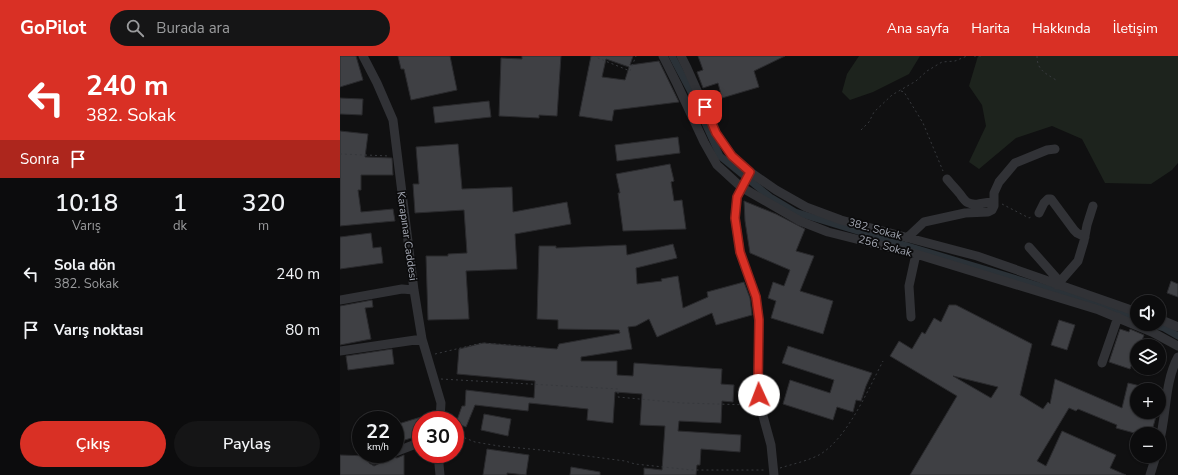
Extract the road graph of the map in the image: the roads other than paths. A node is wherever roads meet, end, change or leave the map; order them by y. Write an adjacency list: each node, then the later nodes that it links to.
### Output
1 (363, 56): 16 (street, Karapınar Caddesi)
2 (663, 56): 7 (street, 256. Sokak)
3 (681, 56): 5 (street, 382. Sokak)
4 (1055, 149): 8 (street)
5 (750, 172): 7 (street); 12 (street, 382. Sokak)
6 (947, 179): 8 (street)
7 (742, 185): 14 (street, 256. Sokak); 32 (street)
8 (994, 202): 12 (street)
9 (1093, 206): 11 (street)
10 (1039, 214): 11 (street)
11 (1085, 237): 15 (street)
12 (907, 238): 15 (street, 382. Sokak)
13 (1029, 247): 15 (street)
14 (916, 254): 19 (street); 20 (street, 256. Sokak)
15 (1059, 283): 18 (street, 382. Sokak)
16 (414, 290): 17 (street); 23 (street, Karapınar Caddesi)
17 (340, 300)
18 (1130, 309)
19 (911, 317)
20 (1118, 317): 24 (street, 256. Sokak); 27 (street)
21 (1166, 322): 22 (street)
22 (1178, 327)
23 (422, 339): 25 (street); 28 (street, Karapınar Caddesi)
24 (1178, 346)
25 (340, 351)
26 (1178, 357): 29 (street)
27 (1102, 363)
28 (440, 411)
29 (1161, 427)
30 (439, 463): 33 (street)
31 (1154, 463): 34 (street)
32 (774, 473)
33 (440, 475)
34 (1150, 475)

